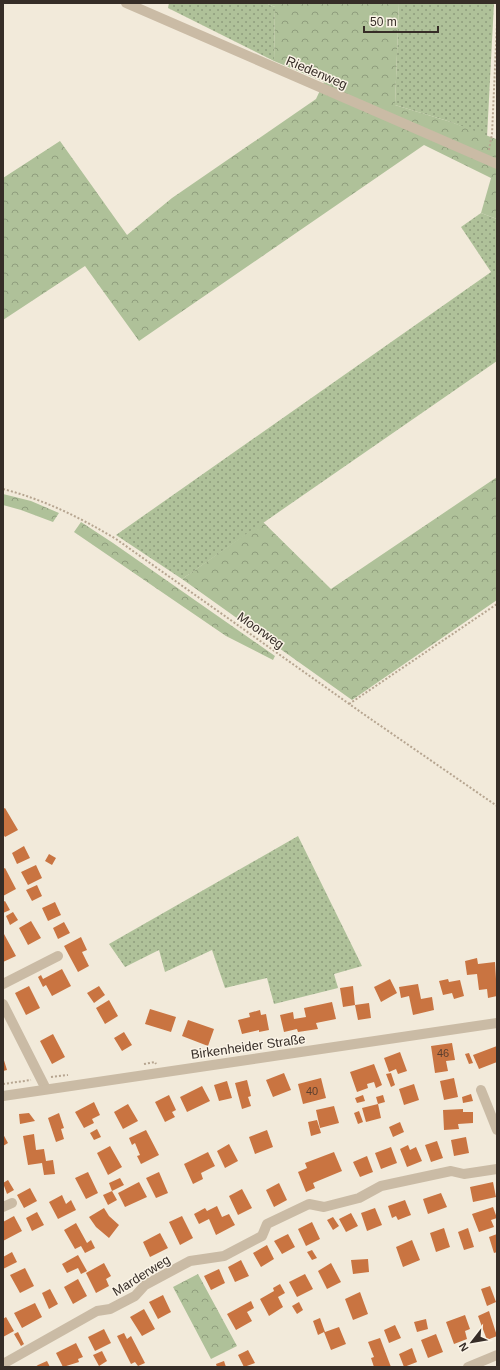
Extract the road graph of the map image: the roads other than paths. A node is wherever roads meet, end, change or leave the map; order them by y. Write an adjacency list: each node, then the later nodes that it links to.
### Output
1 (126, 3): 2 (street, Riedenweg)
2 (492, 162)
3 (58, 956): 4 (street)
4 (3, 984)
5 (3, 1004): 7 (street)
6 (497, 1023): 7 (street, Birkenheider Straße)
7 (46, 1089): 9 (street, Birkenheider Straße)
8 (481, 1090): 10 (street)
9 (3, 1096)
10 (497, 1130)
11 (497, 1169): 13 (street, Marderweg)
12 (497, 1355): 14 (street)
13 (3, 1364)
14 (468, 1367)

